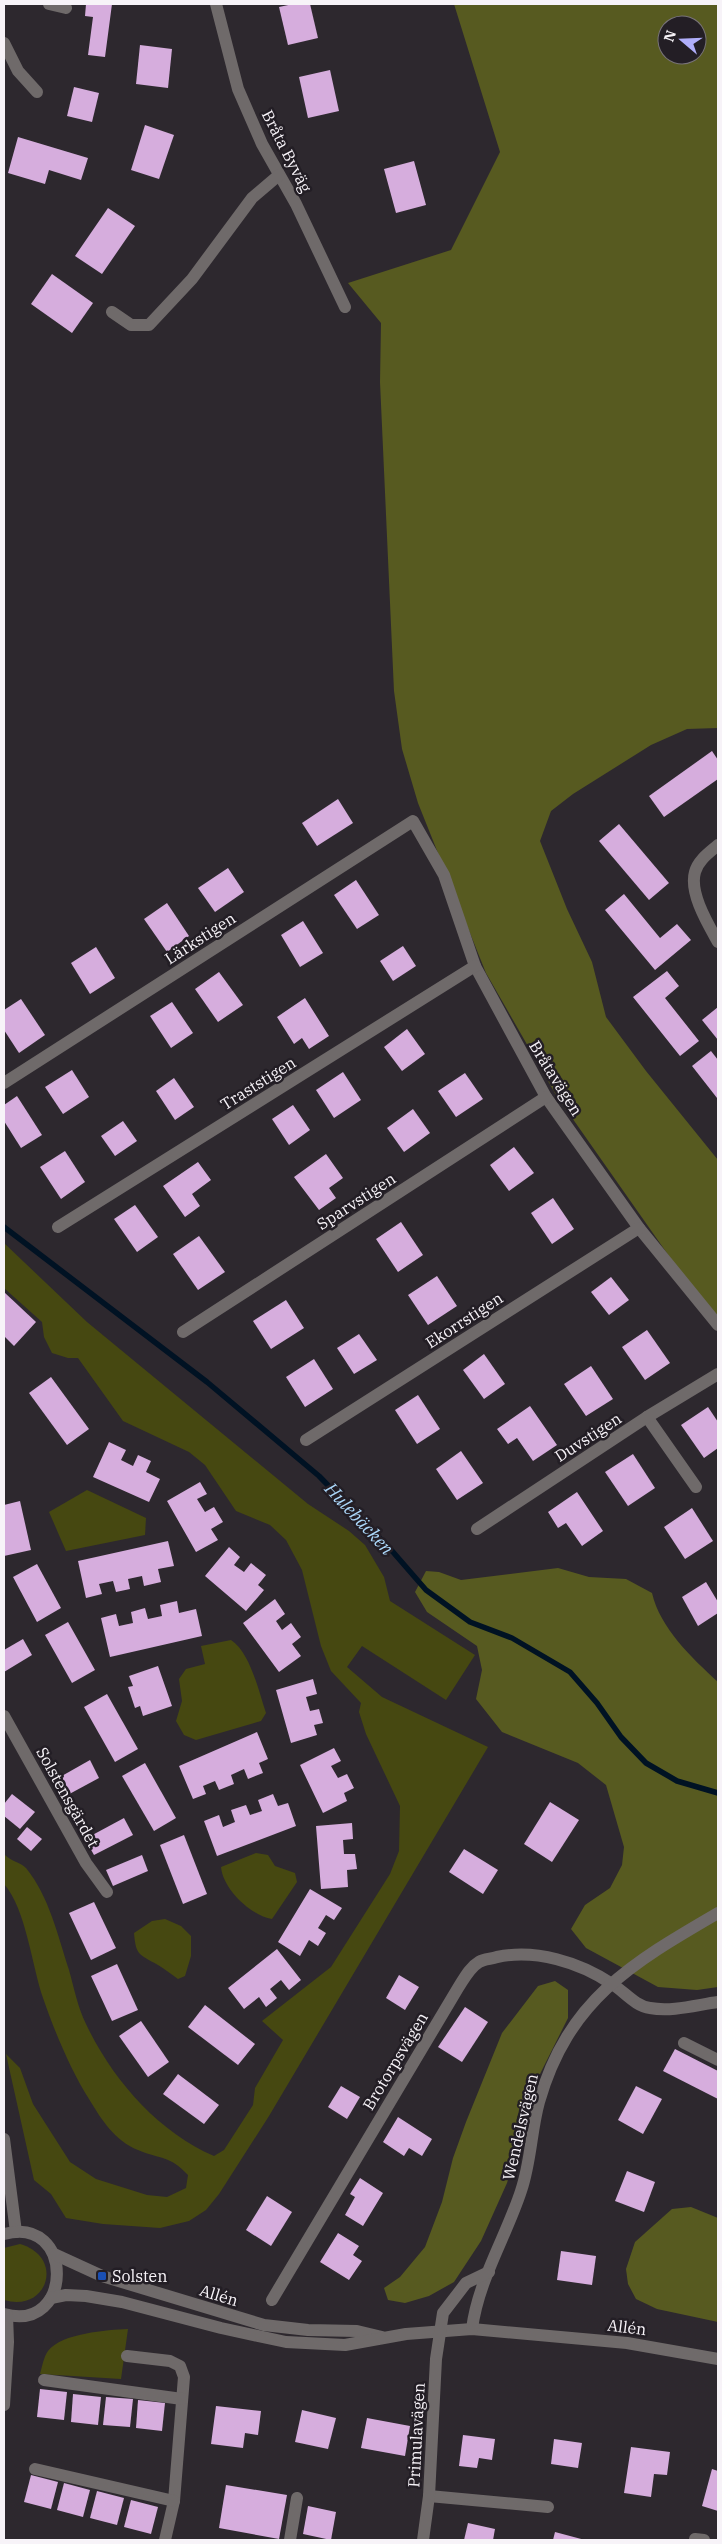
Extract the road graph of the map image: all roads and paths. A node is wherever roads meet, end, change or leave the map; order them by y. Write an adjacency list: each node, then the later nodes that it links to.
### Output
1 (50, 4): 3 (street)
2 (216, 4): 6 (street, Bråta Byväg)
3 (66, 8)
4 (4, 43): 5 (street)
5 (37, 92)
6 (279, 175): 7 (street, Bråta Byväg); 8 (street)
7 (345, 307)
8 (112, 312)
9 (414, 821): 12 (street, Bråtavägen); 13 (street, Lärkstigen)
10 (718, 845): 11 (street)
11 (718, 942)
12 (475, 966): 14 (street, Bråtavägen); 15 (street, Traststigen)
13 (4, 1083)
14 (546, 1097): 16 (street, Bråtavägen); 18 (street, Sparvstigen)
15 (58, 1227)
16 (639, 1228): 17 (street, Bråtavägen); 21 (street, Ekorrstigen)
17 (718, 1325)
18 (183, 1332)
19 (718, 1374): 20 (street, Duvstigen)
20 (648, 1417): 22 (street); 23 (street, Duvstigen)
21 (306, 1440)
22 (696, 1487)
23 (477, 1529)
24 (4, 1716): 25 (street, Solstensgärdet)
25 (107, 1892)
26 (718, 1913): 27 (street, Wendelsvägen)
27 (612, 1983): 28 (street, Brotorpsvägen); 34 (street, Wendelsvägen); 36 (street, Brotorpsvägen)
28 (718, 2002)
29 (684, 2042): 30 (street)
30 (718, 2060)
31 (4, 2139): 32 (street)
32 (10, 2233): 33 (street, Allén)
33 (54, 2254): 35 (street); 40 (street, Allén)
34 (489, 2272): 38 (street, Wendelsvägen); 39 (street)
35 (51, 2298): 37 (street); 40 (street, Allén)
36 (272, 2300)
37 (5, 2315): 45 (street)
38 (472, 2329): 39 (street, Allén); 42 (street, Allén)
39 (440, 2331): 40 (street, Allén); 47 (street, Primulavägen)
40 (382, 2338)
41 (127, 2356): 44 (street)
42 (718, 2358)
43 (44, 2380): 44 (street)
44 (182, 2398): 49 (street)
45 (4, 2405)
46 (35, 2470): 49 (street)
47 (429, 2496): 50 (street); 53 (street, Primulavägen)
48 (298, 2498): 52 (street)
49 (174, 2501): 51 (street)
50 (548, 2507)
51 (165, 2540)
52 (290, 2540)
53 (423, 2540)

